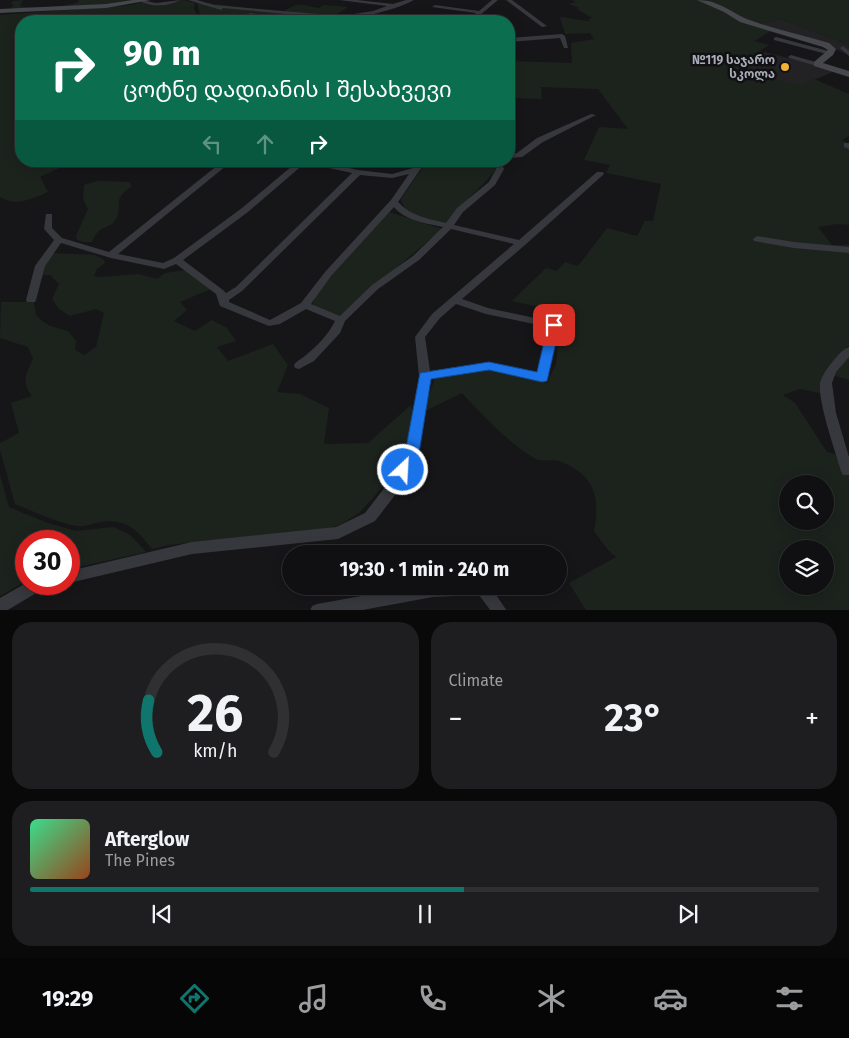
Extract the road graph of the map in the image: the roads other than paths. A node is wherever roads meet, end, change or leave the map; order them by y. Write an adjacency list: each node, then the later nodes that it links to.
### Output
1 (178, 0): 9 (street)
2 (191, 0): 11 (street)
3 (342, 0): 10 (street)
4 (411, 0): 10 (street)
5 (491, 0): 6 (street)
6 (495, 0): 14 (street)
7 (509, 0): 19 (street)
8 (700, 0): 24 (street)
9 (146, 1): 13 (street)
10 (394, 5): 17 (street)
11 (215, 6): 15 (street); 16 (street)
12 (435, 7): 14 (street)
13 (0, 10)
14 (479, 12): 18 (street)
15 (259, 15)
16 (323, 15)
17 (363, 15)
18 (476, 15)
19 (544, 26)
20 (515, 40): 22 (street)
21 (776, 40): 24 (street)
22 (566, 47)
23 (843, 48): 25 (street)
24 (830, 53): 27 (street)
25 (849, 54)
26 (791, 57): 27 (street)
27 (817, 64): 28 (street)
28 (849, 74)
29 (593, 115): 30 (street)
30 (515, 155)
31 (221, 167): 46 (street)
32 (296, 167): 47 (street)
33 (336, 167): 37 (street)
34 (417, 167): 36 (street)
35 (499, 167): 41 (street)
36 (415, 170): 37 (street); 39 (street)
37 (358, 172): 48 (street)
38 (600, 174): 44 (street)
39 (394, 202): 41 (street); 51 (street)
40 (49, 216): 43 (street)
41 (448, 227): 44 (street); 52 (street)
42 (757, 239): 45 (street)
43 (59, 240): 46 (street); 49 (street)
44 (522, 243): 50 (street)
45 (849, 250)
46 (112, 255): 47 (street)
47 (177, 260): 48 (street)
48 (224, 299): 51 (street)
49 (31, 300)
50 (455, 300): 55 (street); 55 (street)
51 (305, 305): 52 (street)
52 (341, 320): 54 (street)
53 (849, 352): 56 (street)
54 (299, 365)
55 (425, 376): 57 (street)
56 (847, 471)
57 (80, 574)
58 (19, 595): 59 (street)
59 (0, 606)
60 (317, 610): 61 (street)
61 (500, 610)

